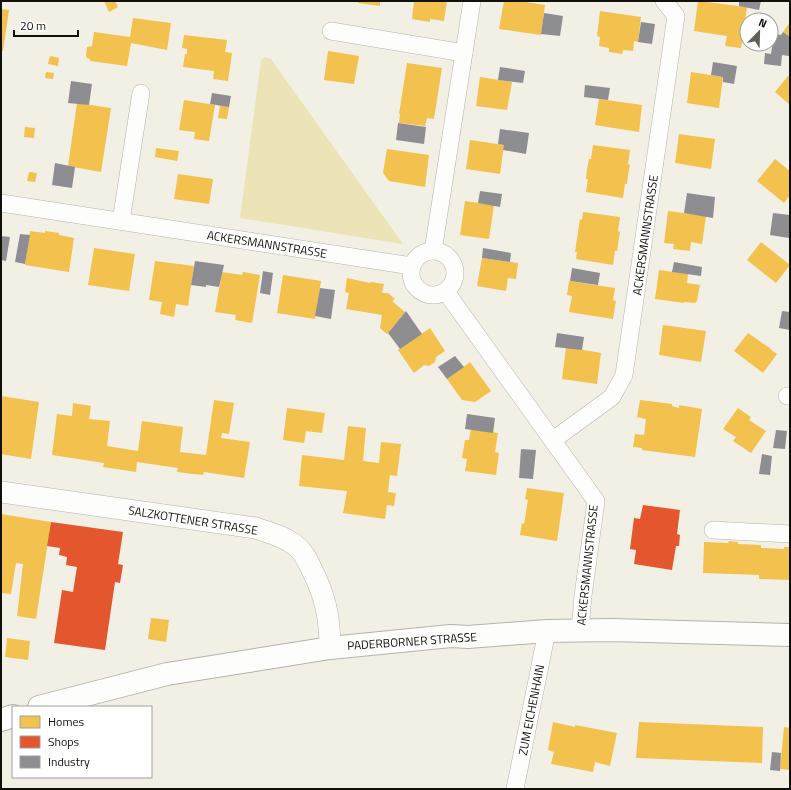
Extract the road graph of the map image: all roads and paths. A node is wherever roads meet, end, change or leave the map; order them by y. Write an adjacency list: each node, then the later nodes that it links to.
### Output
1 (472, 1): 4 (street)
2 (664, 1): 11 (street, ACKERSMANNSTRASSE)
3 (331, 32): 4 (street)
4 (464, 53): 8 (street)
5 (141, 93): 7 (street)
6 (1, 203): 7 (street, ACKERSMANNSTRASSE)
7 (121, 221): 9 (street, ACKERSMANNSTRASSE)
8 (433, 250): 9 (street); 10 (street)
9 (412, 266): 10 (street)
10 (446, 292): 11 (street, ACKERSMANNSTRASSE)
11 (553, 440): 15 (street, ACKERSMANNSTRASSE)
12 (1, 492): 18 (street, SALZKOTTENER STRASSE)
13 (713, 530): 14 (street)
14 (790, 534)
15 (580, 631): 16 (main road, PADERBORNER STRASSE); 17 (main road, PADERBORNER STRASSE)
16 (547, 632): 18 (main road, PADERBORNER STRASSE); 22 (street, ZUM EICHENHAIN)
17 (790, 635)
18 (330, 648): 19 (main road, PADERBORNER STRASSE)
19 (43, 706)
20 (12, 716): 21 (main road)
21 (1, 720)
22 (515, 789)

